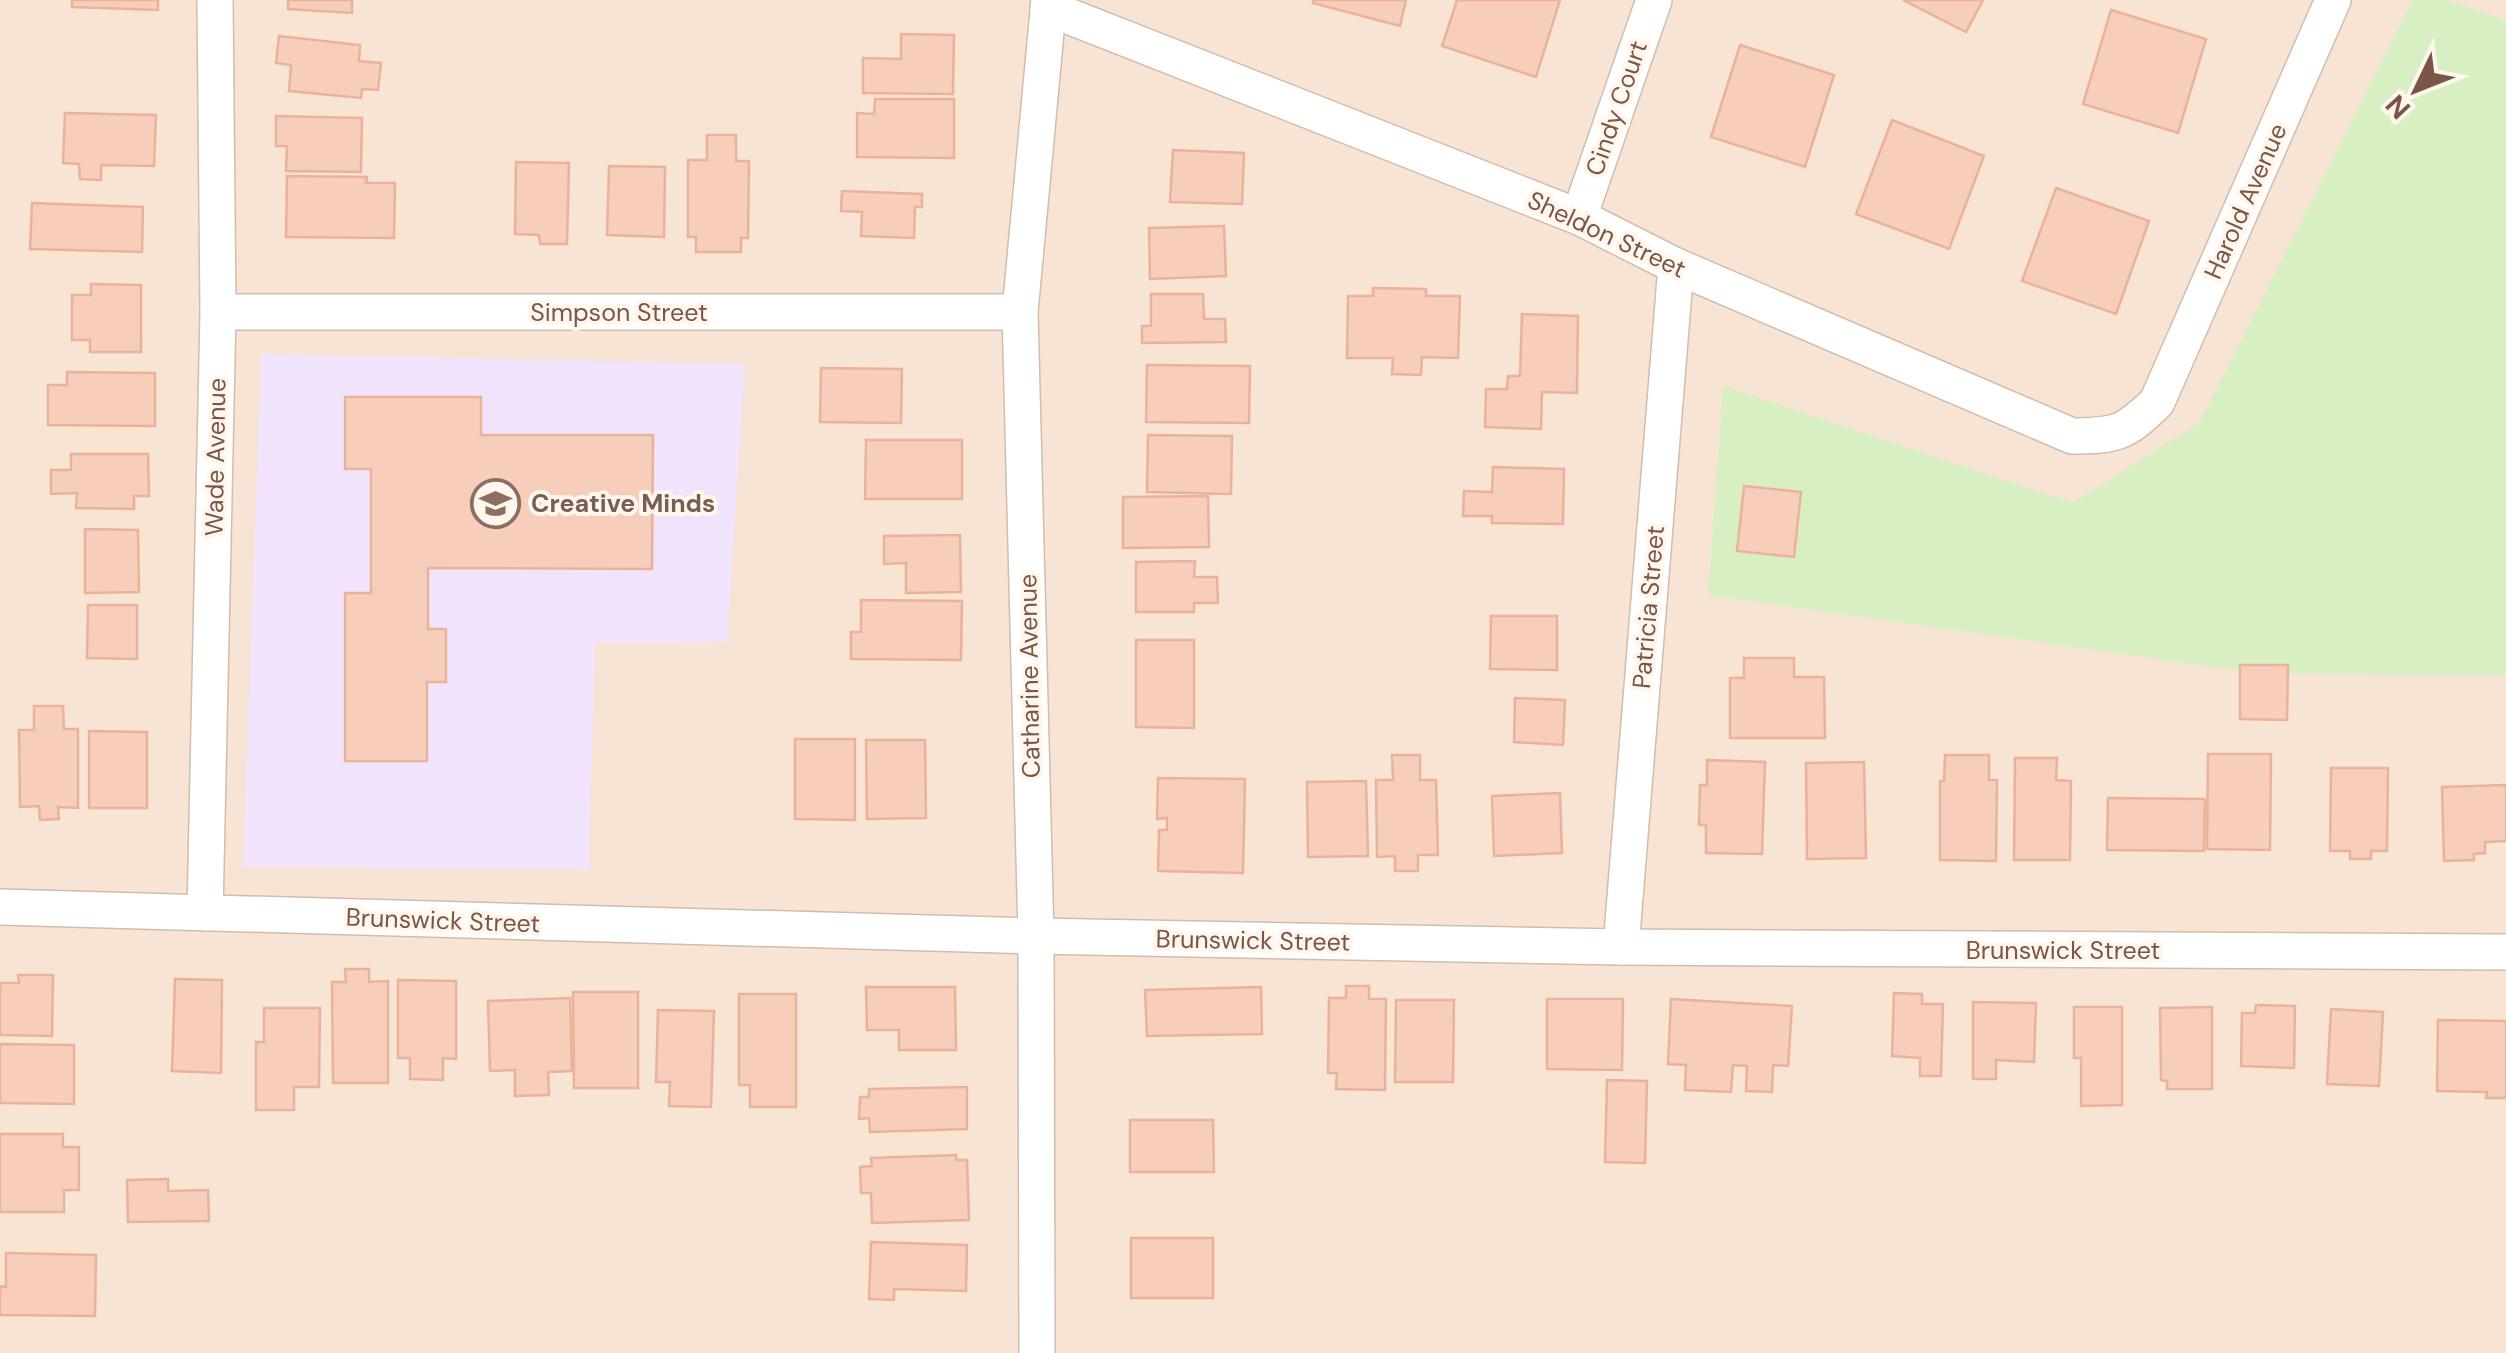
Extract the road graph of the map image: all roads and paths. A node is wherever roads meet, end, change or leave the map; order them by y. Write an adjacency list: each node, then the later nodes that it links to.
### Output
1 (216, 0): 7 (street, Wade Avenue)
2 (1654, 0): 5 (street, Cindy Court)
3 (2334, 0): 9 (street, Harold Avenue)
4 (1049, 4): 5 (street, Sheldon Street); 8 (street, Catharine Avenue)
5 (1578, 216): 6 (street, Sheldon Street)
6 (1676, 266): 9 (street, Sheldon Street); 13 (street, Patricia Street)
7 (218, 312): 8 (street, Simpson Street); 11 (street, Wade Avenue)
8 (1020, 312): 12 (street, Catharine Avenue)
9 (2157, 402)
10 (0, 907): 11 (street, Brunswick Street)
11 (205, 914): 12 (street, Brunswick Street)
12 (1036, 936): 13 (street, Brunswick Street); 15 (street, Catharine Avenue)
13 (1621, 947): 14 (street, Brunswick Street)
14 (2506, 952)
15 (1038, 1353)

